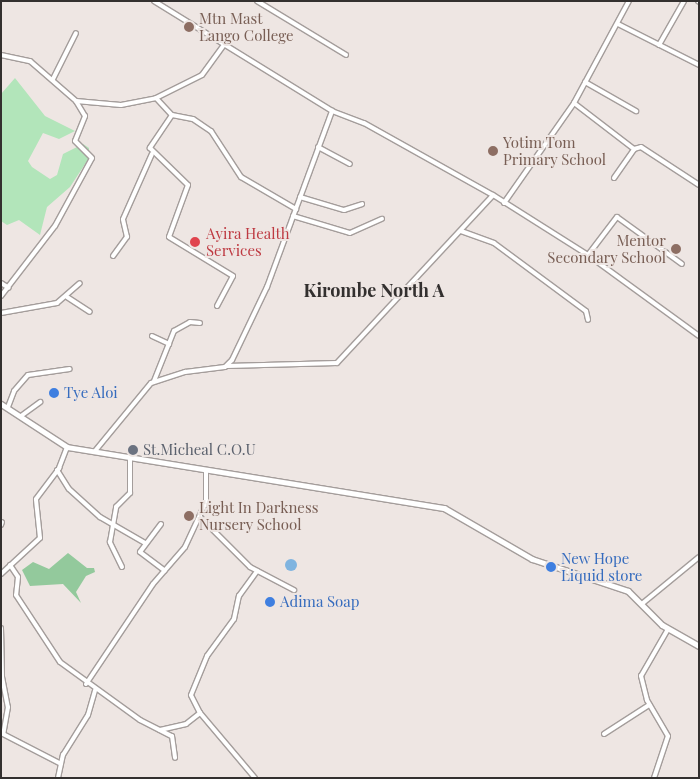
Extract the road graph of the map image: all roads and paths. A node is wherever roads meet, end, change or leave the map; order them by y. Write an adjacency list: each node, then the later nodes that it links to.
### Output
1 (154, 1): 7 (street)
2 (258, 1): 10 (street)
3 (629, 1): 5 (street)
4 (684, 1): 8 (street)
5 (618, 24): 8 (street); 13 (street)
6 (76, 33): 12 (street)
7 (224, 45): 14 (street); 18 (street)
8 (659, 45): 11 (street)
9 (1, 55): 12 (street)
10 (346, 55)
11 (699, 65)
12 (53, 79): 15 (street)
13 (585, 82): 16 (street); 17 (street)
14 (156, 98): 15 (street); 19 (street)
15 (76, 101): 39 (street)
16 (574, 103): 21 (street); 28 (street)
17 (636, 110)
18 (332, 111): 20 (street); 26 (street)
19 (172, 115): 22 (street); 30 (street)
20 (318, 147): 23 (street); 27 (street)
21 (634, 149): 24 (street); 25 (street)
22 (152, 154): 35 (street); 42 (street)
23 (350, 164)
24 (614, 178)
25 (699, 185)
26 (493, 195): 28 (street); 33 (street)
27 (300, 197): 29 (street); 30 (street)
28 (504, 202): 34 (street)
29 (362, 204)
30 (296, 209): 31 (street)
31 (293, 216): 32 (street); 50 (street)
32 (382, 219)
33 (461, 231): 45 (street); 50 (street)
34 (588, 255): 36 (street); 48 (street)
35 (113, 256)
36 (682, 264)
37 (1, 283): 39 (street)
38 (80, 283): 41 (street)
39 (9, 288): 40 (street)
40 (1, 296)
41 (68, 297): 43 (street); 44 (street)
42 (217, 306)
43 (90, 312)
44 (1, 313)
45 (588, 320)
46 (200, 323): 49 (street)
47 (152, 336): 49 (street)
48 (699, 336)
49 (169, 344): 52 (street)
50 (227, 366): 52 (street)
51 (70, 370): 55 (street)
52 (154, 381): 58 (street)
53 (40, 402): 56 (street)
54 (1, 404): 55 (street)
55 (8, 408): 56 (street)
56 (21, 416): 57 (street)
57 (67, 447): 58 (street); 60 (street)
58 (95, 451): 59 (street)
59 (130, 456): 61 (street); 63 (street)
60 (57, 470): 63 (street); 67 (street)
61 (206, 471): 62 (street); 73 (street)
62 (200, 517): 69 (street); 70 (street)
63 (112, 523): 65 (street); 68 (street)
64 (161, 524): 65 (street)
65 (145, 543): 69 (street)
66 (699, 557): 73 (street)
67 (10, 565): 71 (street); 77 (street)
68 (122, 567)
69 (165, 570): 77 (street)
70 (257, 571): 72 (street); 80 (street)
71 (1, 574)
72 (294, 590)
73 (643, 603): 75 (street)
74 (1, 628): 84 (street)
75 (668, 629): 76 (street); 79 (street)
76 (699, 646)
77 (86, 684): 78 (street)
78 (95, 690): 81 (street); 84 (street)
79 (650, 705): 82 (street); 87 (street)
80 (200, 713): 81 (street); 86 (street)
81 (160, 730): 83 (street)
82 (604, 734)
83 (175, 758)
84 (62, 764): 85 (street)
85 (58, 778)
86 (254, 778)
87 (654, 778)

